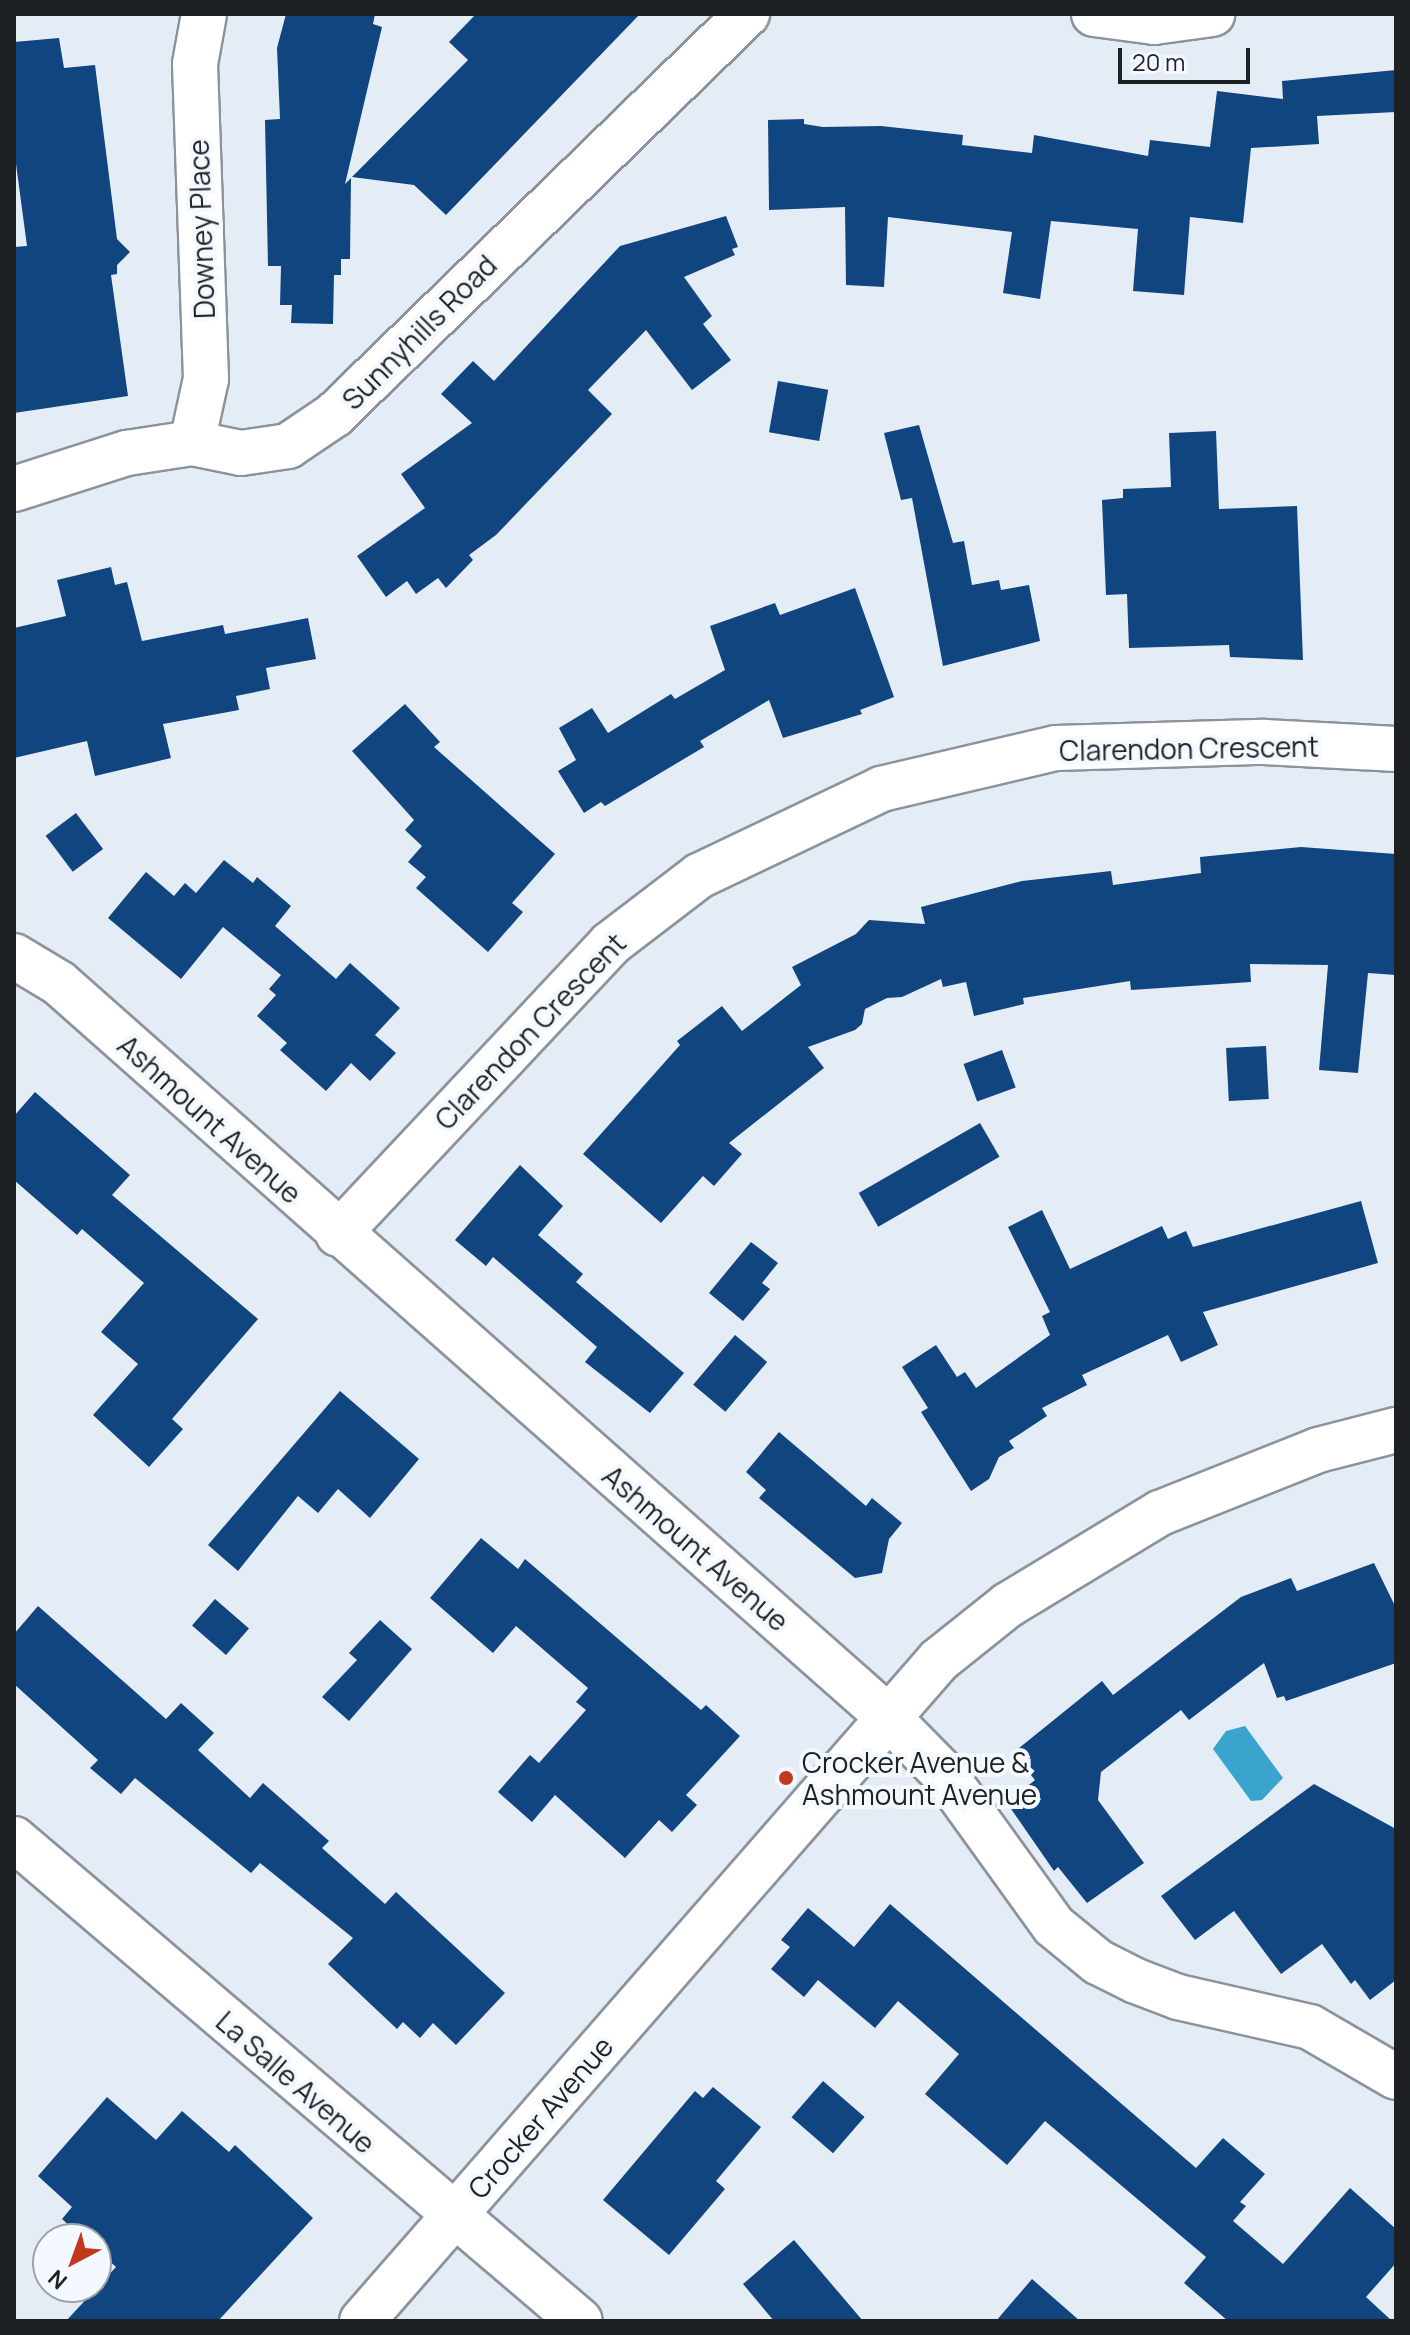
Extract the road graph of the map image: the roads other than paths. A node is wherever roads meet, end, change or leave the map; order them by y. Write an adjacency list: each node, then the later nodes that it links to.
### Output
1 (204, 14): 5 (street, Downey Place)
2 (747, 14): 5 (street, Sunnyhills Road)
3 (1094, 14): 4 (street)
4 (1212, 14)
5 (192, 443): 6 (street, Sunnyhills Road)
6 (14, 489)
7 (1396, 749): 9 (street, Clarendon Crescent)
8 (14, 956): 9 (street, Ashmount Avenue)
9 (338, 1234): 11 (street, Ashmount Avenue)
10 (1396, 1430): 11 (street, Crocker Avenue)
11 (887, 1716): 13 (street, Ashmount Avenue); 14 (street, Crocker Avenue)
12 (14, 1839): 14 (street, La Salle Avenue)
13 (1396, 2077)
14 (454, 2215): 15 (street, Crocker Avenue); 16 (street, La Salle Avenue)
15 (362, 2321)
16 (580, 2321)

